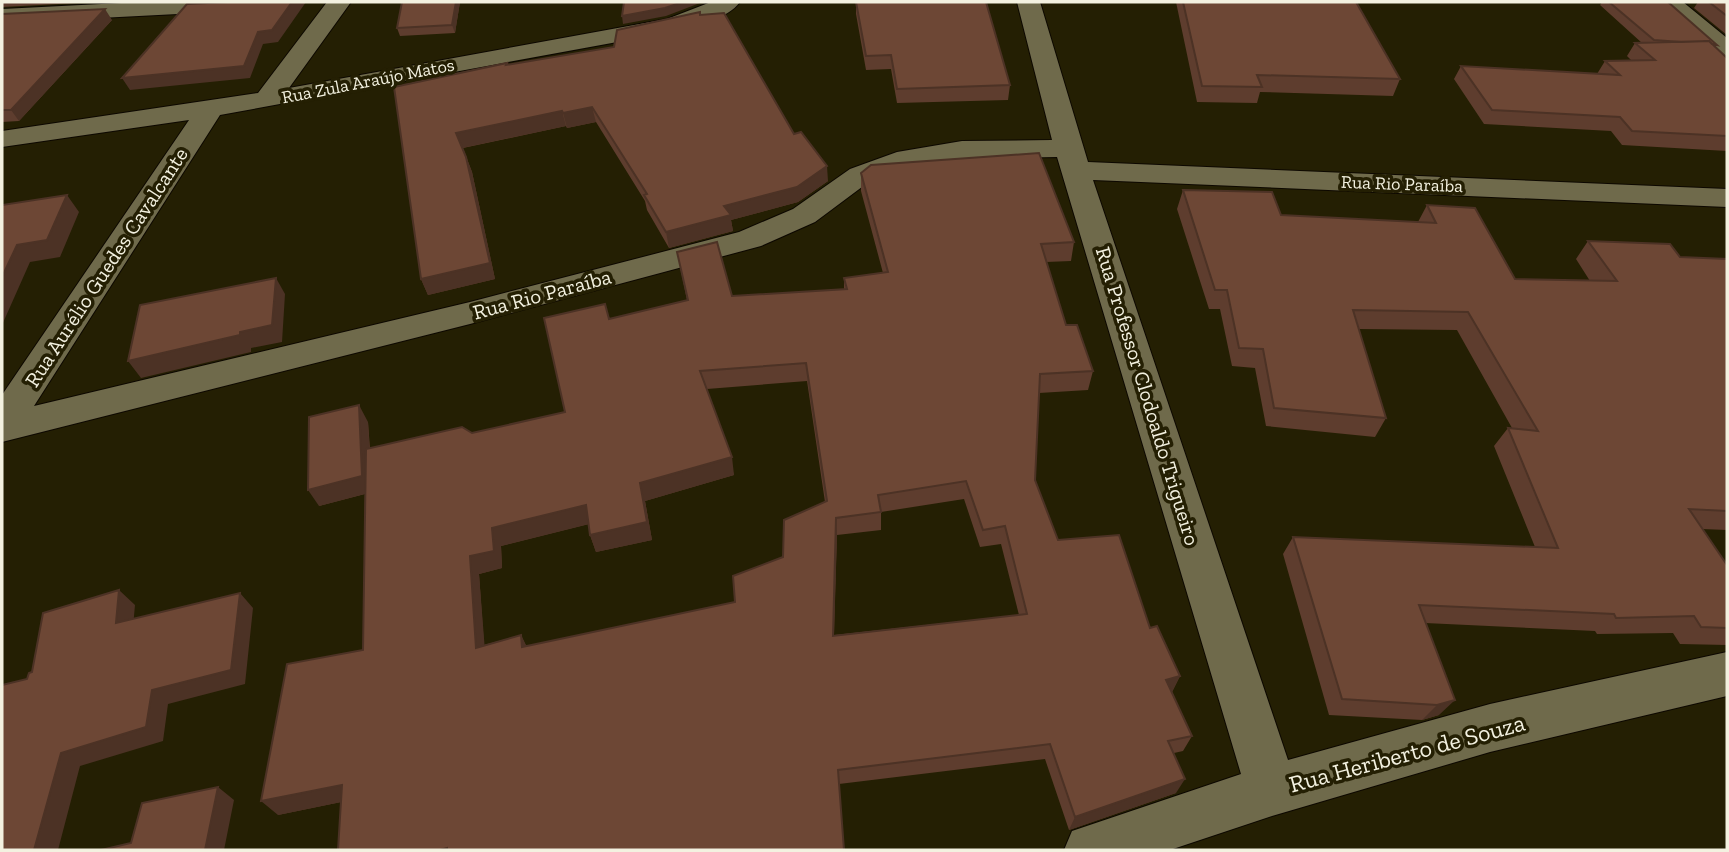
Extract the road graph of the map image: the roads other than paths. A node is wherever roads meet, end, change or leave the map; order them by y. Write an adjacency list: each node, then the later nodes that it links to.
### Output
1 (273, 2): 6 (street)
2 (339, 2): 8 (street)
3 (728, 2): 8 (street, Rua Zula Araújo Matos)
4 (1028, 2): 11 (street, Rua Professor Clodoaldo Trigueiro)
5 (1668, 2): 7 (street)
6 (2, 16)
7 (1727, 50)
8 (267, 100): 9 (street, Rua Zula Araújo Matos)
9 (210, 109): 10 (street, Rua Zula Araújo Matos); 13 (street, Rua Aurélio Guedes Cavalcante)
10 (2, 139)
11 (1073, 160): 12 (street, Rua Rio Paraíba); 13 (street, Rua Rio Paraíba); 15 (street, Rua Professor Clodoaldo Trigueiro)
12 (1727, 198)
13 (2, 426)
14 (1727, 674): 15 (street, Rua Heriberto de Souza)
15 (1272, 790): 16 (street, Rua Heriberto de Souza)
16 (1091, 850)

